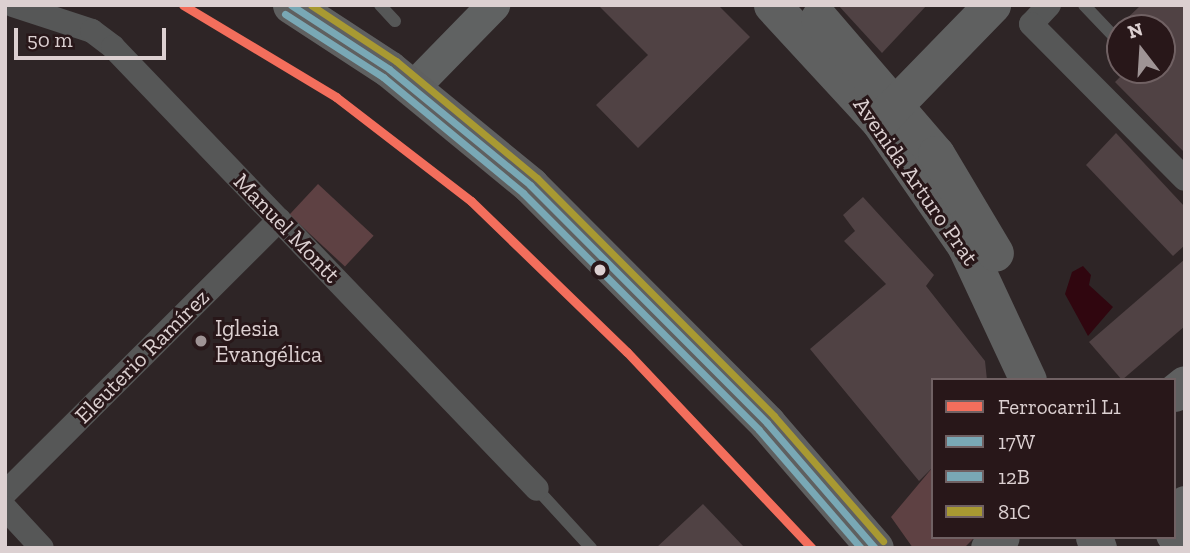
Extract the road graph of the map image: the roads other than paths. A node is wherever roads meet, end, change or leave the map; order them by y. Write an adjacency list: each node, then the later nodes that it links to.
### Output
1 (13, 5): 15 (street, Manuel Montt)
2 (291, 5): 12 (main road)
3 (380, 5): 10 (lane)
4 (493, 5): 12 (street)
5 (772, 5): 13 (main road, Avenida Arturo Prat)
6 (807, 5): 13 (main road, Avenida Arturo Prat)
7 (992, 5): 13 (main road)
8 (1049, 5): 14 (street)
9 (1084, 5): 11 (lane)
10 (396, 21)
11 (1106, 28)
12 (413, 87): 25 (main road)
13 (888, 111): 16 (main road, Avenida Arturo Prat); 17 (main road, Avenida Arturo Prat)
14 (1185, 178)
15 (279, 220): 18 (street, Manuel Montt); 19 (street, Eleuterio Ramírez)
16 (1027, 378)
17 (1048, 378)
18 (537, 489): 24 (lane)
19 (5, 493)
20 (1185, 505): 22 (main road)
21 (5, 508): 23 (street)
22 (1176, 530)
23 (42, 548)
24 (591, 548)
25 (875, 548)

